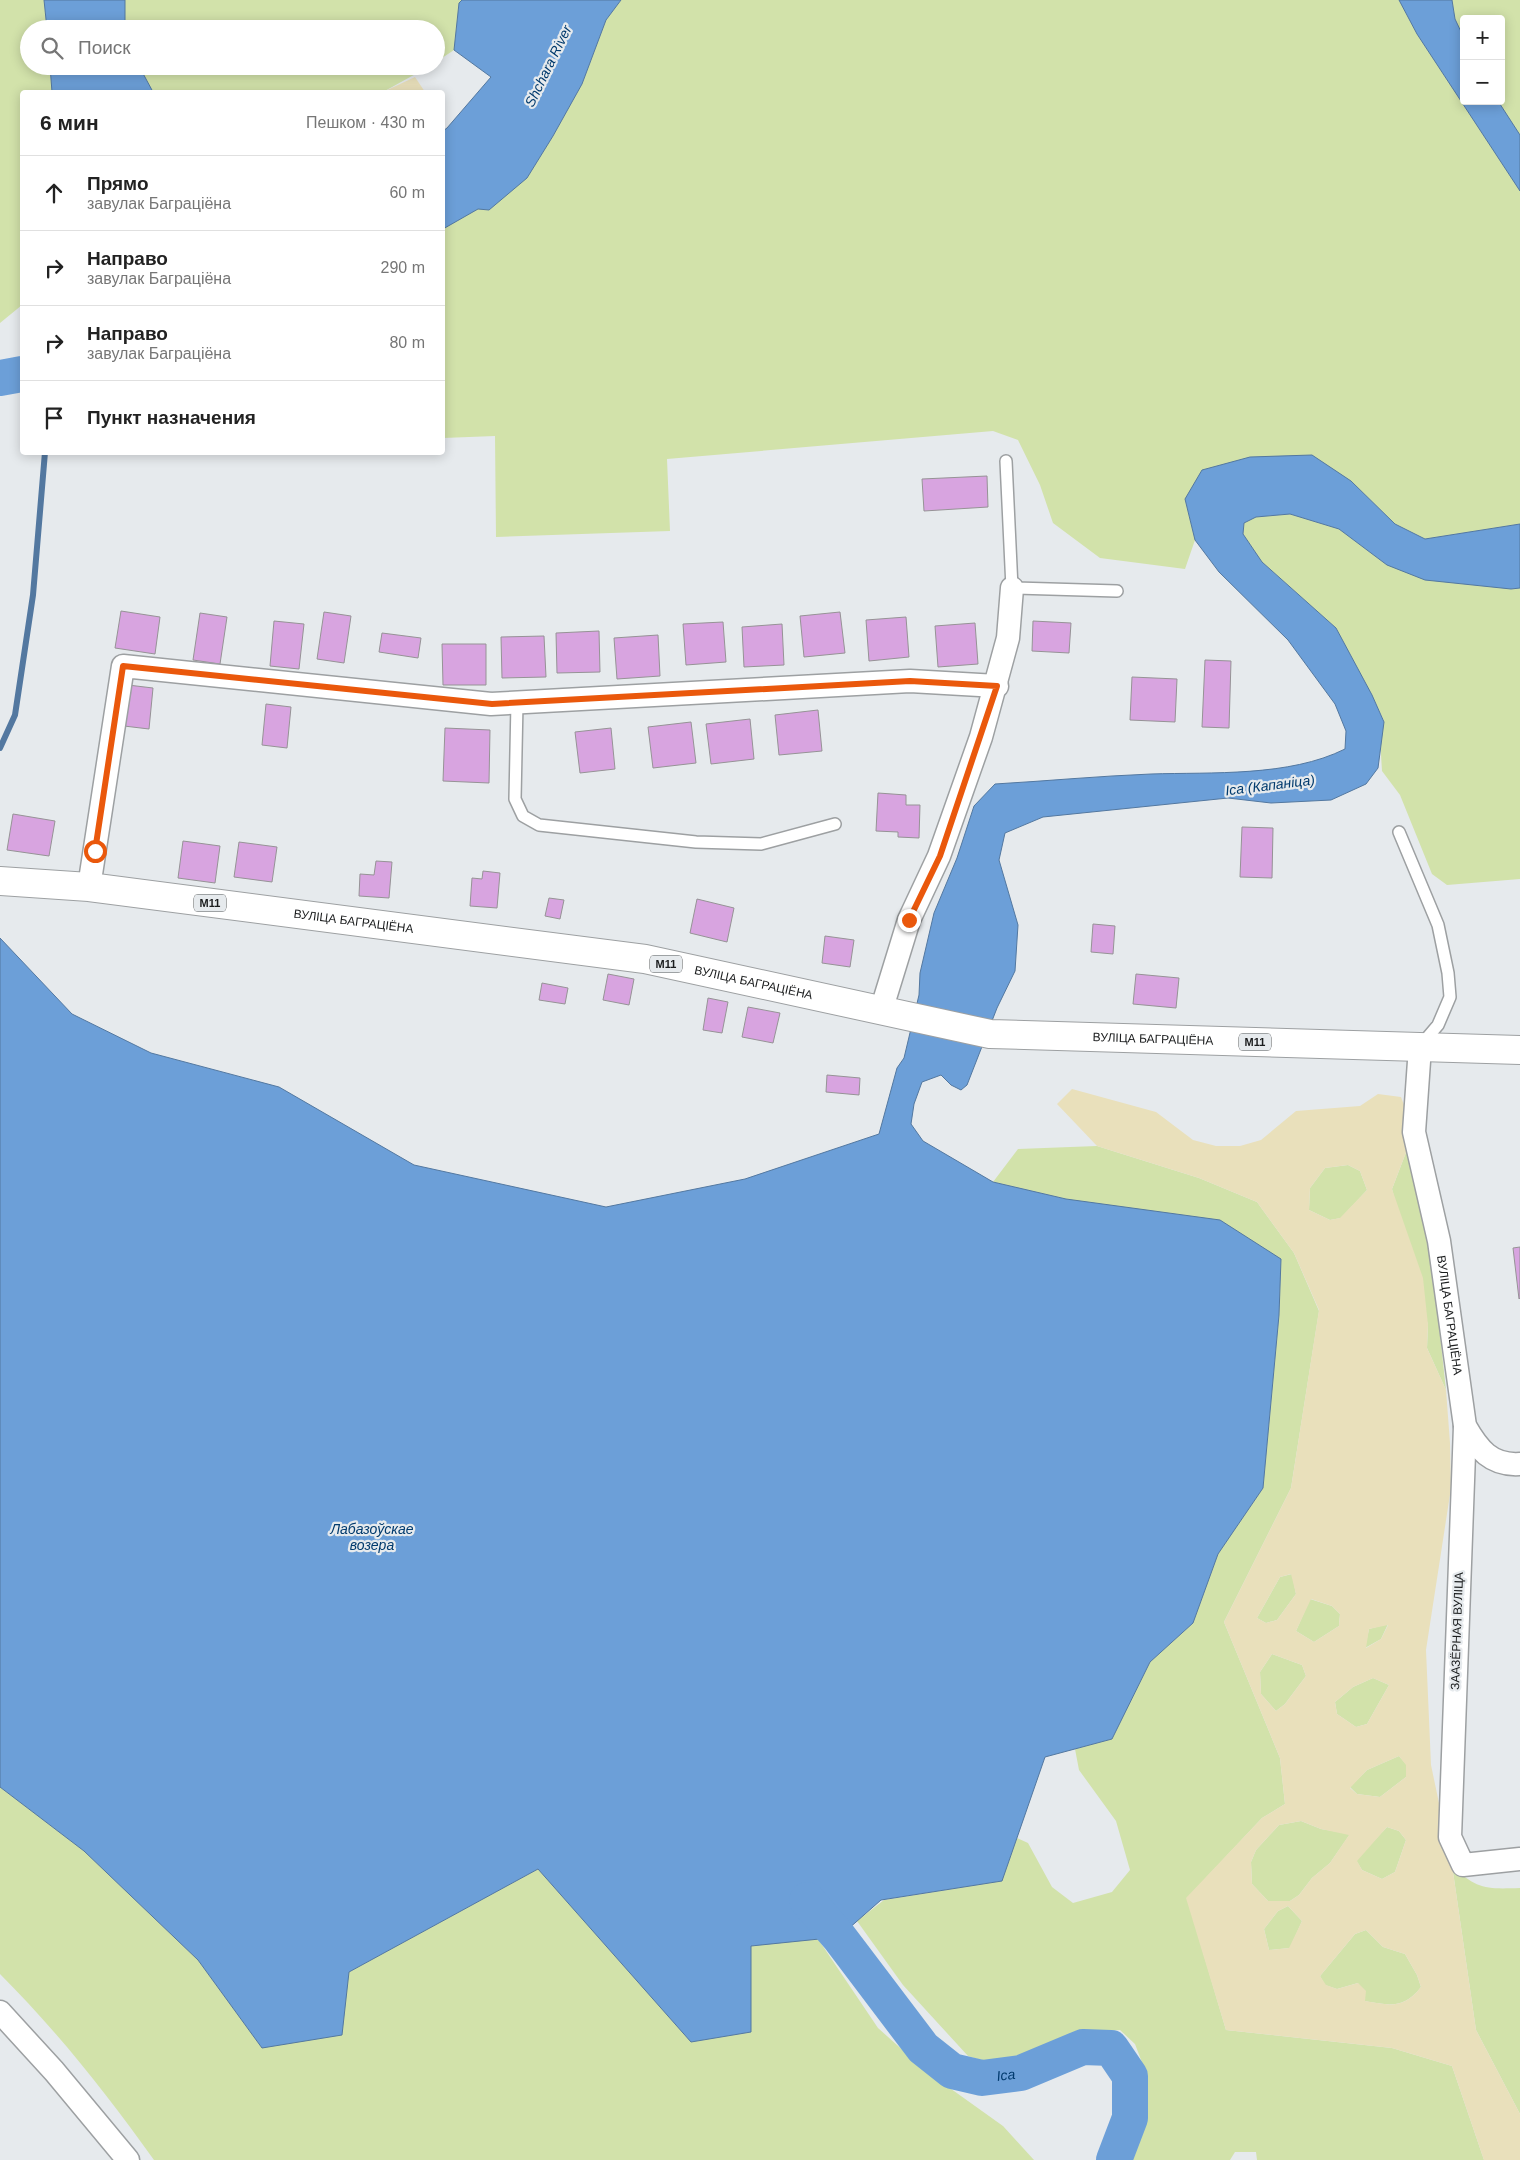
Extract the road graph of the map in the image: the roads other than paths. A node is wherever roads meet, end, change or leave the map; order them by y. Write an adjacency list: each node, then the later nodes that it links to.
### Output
1 (1006, 461): 2 (lane)
2 (1012, 588): 3 (lane); 4 (street)
3 (1117, 591)
4 (997, 686): 5 (street); 10 (street)
5 (517, 703): 6 (lane); 9 (street)
6 (835, 824)
7 (1399, 832): 11 (lane)
8 (0, 881): 9 (highway, ВУЛІЦА БАГРАЦІЁНА / М11)
9 (89, 887): 10 (highway, ВУЛІЦА БАГРАЦІЁНА / М11)
10 (881, 1011): 11 (highway, ВУЛІЦА БАГРАЦІЁНА / М11)
11 (1420, 1047): 12 (highway, ВУЛІЦА БАГРАЦІЁНА / М11); 13 (street, ВУЛІЦА БАГРАЦІЁНА)
12 (1520, 1050)
13 (1465, 1426): 14 (street, ВУЛІЦА БАГРАЦІЁНА); 15 (street, ЗААЗЁРНАЯ ВУЛІЦА)
14 (1520, 1464)
15 (1520, 1859)
16 (0, 2012): 17 (street)
17 (128, 2160)

